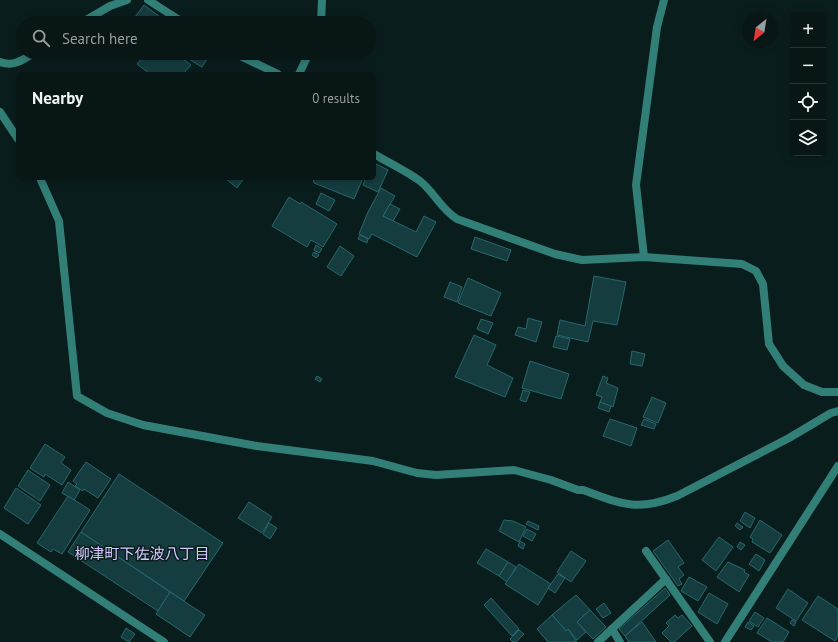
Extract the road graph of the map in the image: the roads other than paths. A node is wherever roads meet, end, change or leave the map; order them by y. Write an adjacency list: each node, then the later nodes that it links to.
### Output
1 (127, 0): 5 (street)
2 (148, 0): 6 (street)
3 (322, 0): 7 (street)
4 (664, 0): 18 (street)
5 (93, 16)
6 (173, 16)
7 (321, 16)
8 (24, 60): 11 (street)
9 (249, 60): 12 (street)
10 (305, 60): 13 (street)
11 (0, 62)
12 (274, 72)
13 (300, 72)
14 (0, 112): 15 (street)
15 (16, 136)
16 (376, 155): 18 (street)
17 (41, 180): 20 (street)
18 (644, 257): 19 (street)
19 (838, 392)
20 (838, 411)
21 (838, 466): 30 (street)
22 (0, 534): 26 (street)
23 (646, 551): 24 (street)
24 (666, 579): 25 (street); 29 (street)
25 (612, 630): 27 (street); 28 (street)
26 (164, 642)
27 (598, 642)
28 (620, 642)
29 (710, 642)
30 (725, 642)

